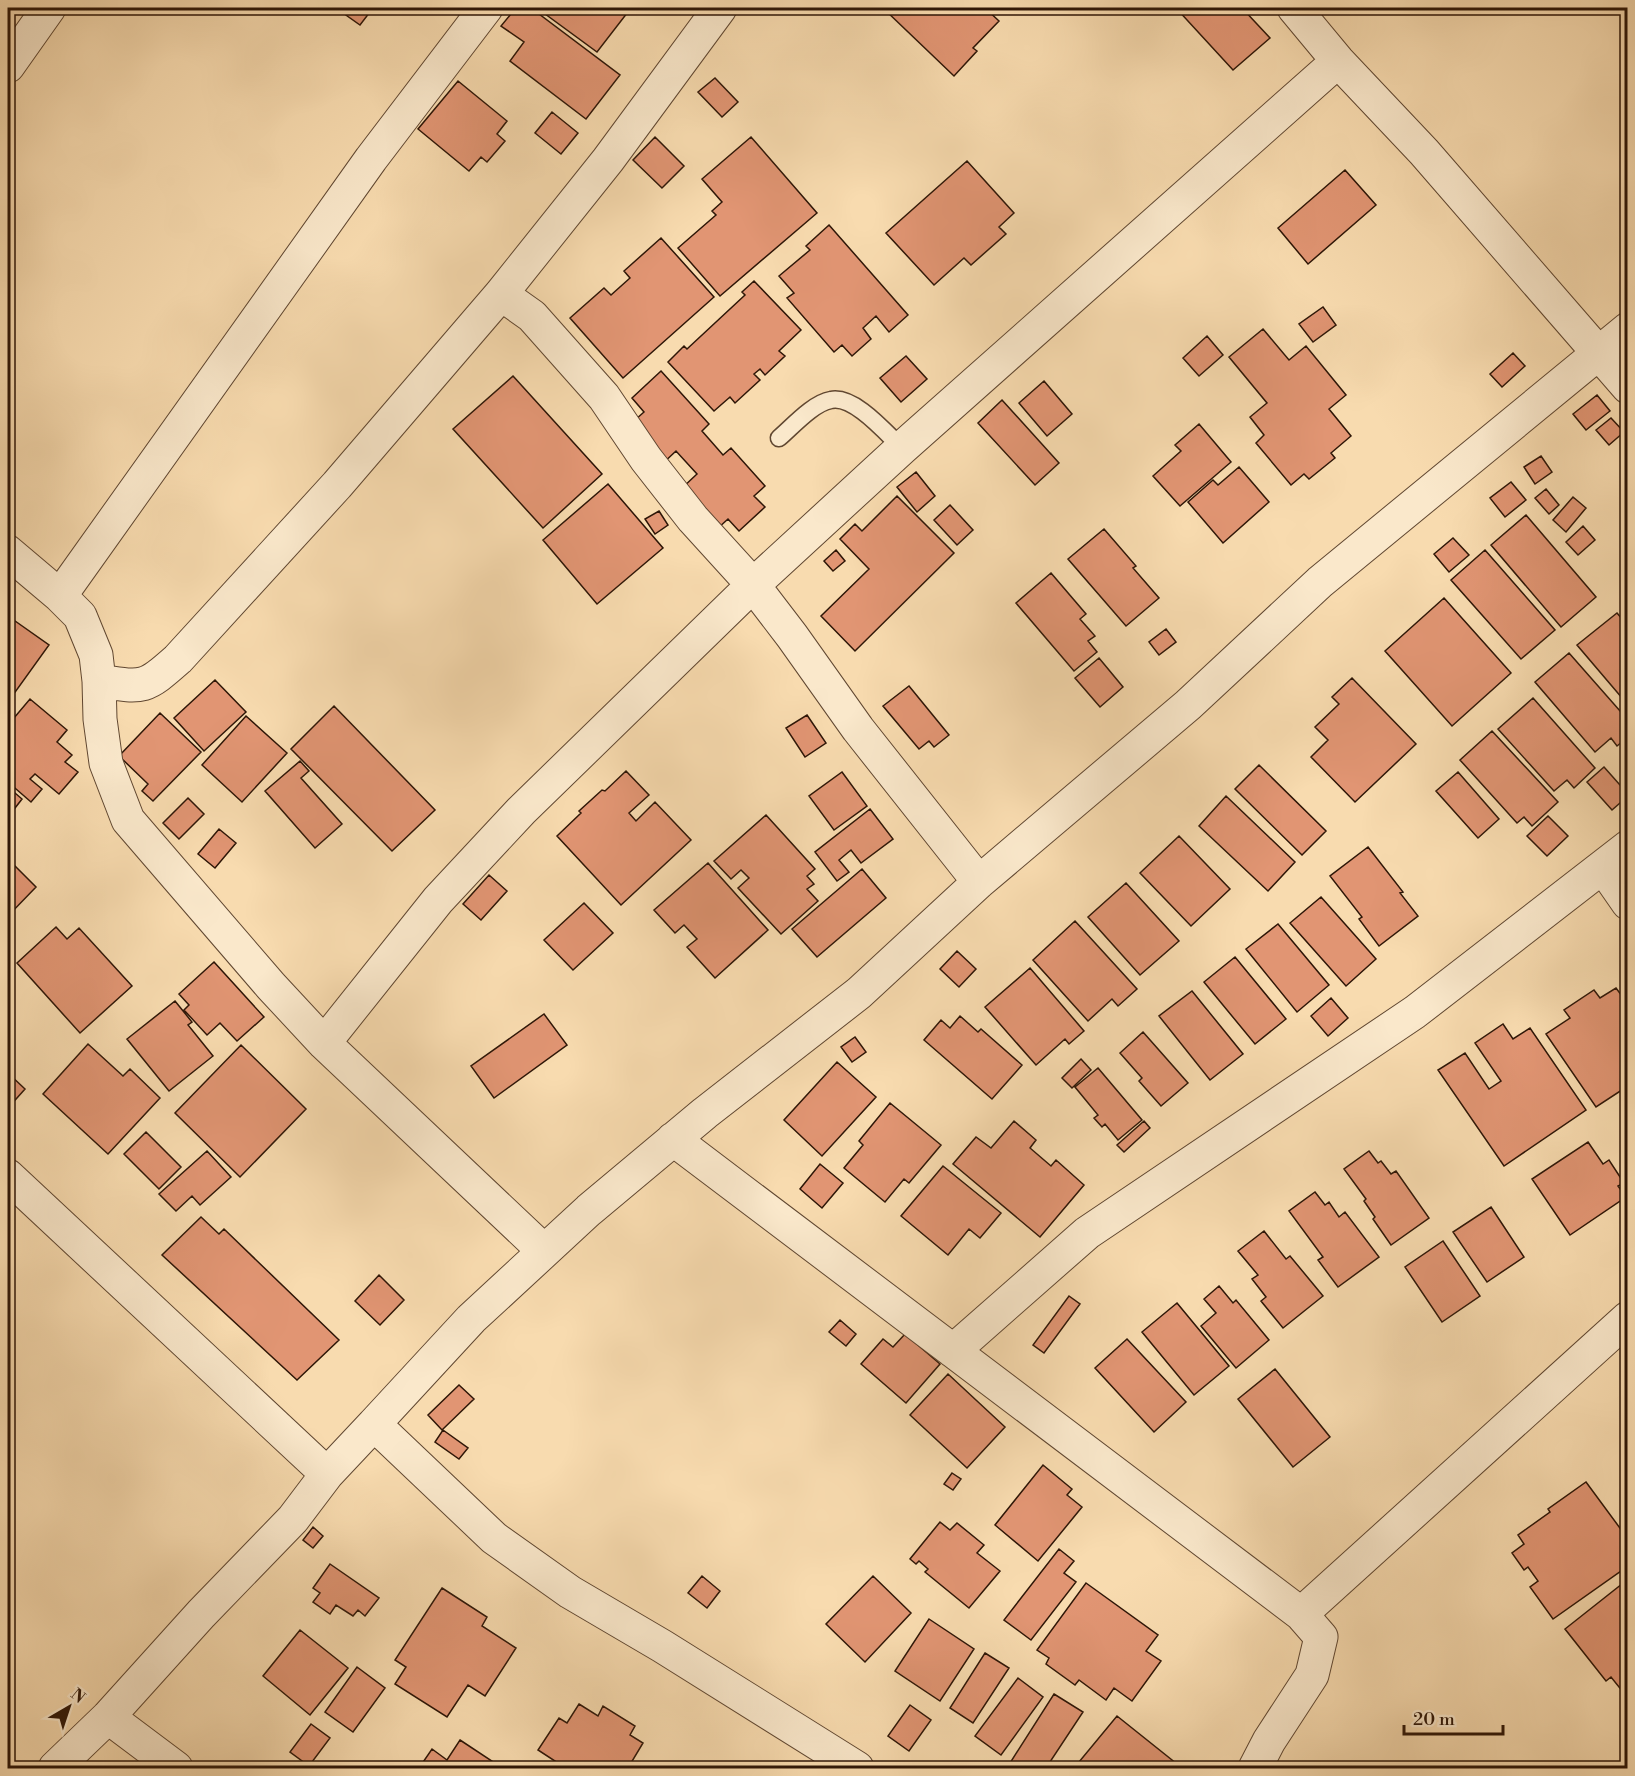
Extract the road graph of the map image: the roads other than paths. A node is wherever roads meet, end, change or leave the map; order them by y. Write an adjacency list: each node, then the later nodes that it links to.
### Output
1 (48, 8): 6 (street)
2 (486, 8): 15 (street)
3 (720, 8): 7 (street)
4 (1294, 8): 5 (street)
5 (1338, 62): 9 (street); 12 (street)
6 (8, 66)
7 (501, 294): 14 (street); 16 (street)
8 (1628, 329): 9 (street)
9 (1599, 352): 10 (street); 19 (street)
10 (1628, 387)
11 (779, 438): 12 (lane)
12 (902, 448): 14 (street)
13 (8, 552): 15 (street)
14 (753, 585): 19 (street); 21 (street)
15 (60, 596): 16 (street)
16 (99, 681): 21 (street)
17 (1628, 847): 18 (street)
18 (1603, 867): 20 (street); 26 (street)
19 (979, 882): 22 (street)
20 (1628, 903)
21 (324, 1043): 24 (street)
22 (673, 1139): 24 (street); 26 (street)
23 (8, 1176): 28 (street)
24 (544, 1251): 27 (street)
25 (1628, 1318): 29 (street)
26 (953, 1351): 29 (street)
27 (374, 1425): 28 (street); 33 (street)
28 (327, 1474): 30 (street)
29 (1301, 1614): 34 (street)
30 (108, 1717): 31 (street); 32 (street)
31 (55, 1768)
32 (176, 1768)
33 (857, 1768)
34 (1255, 1768)

